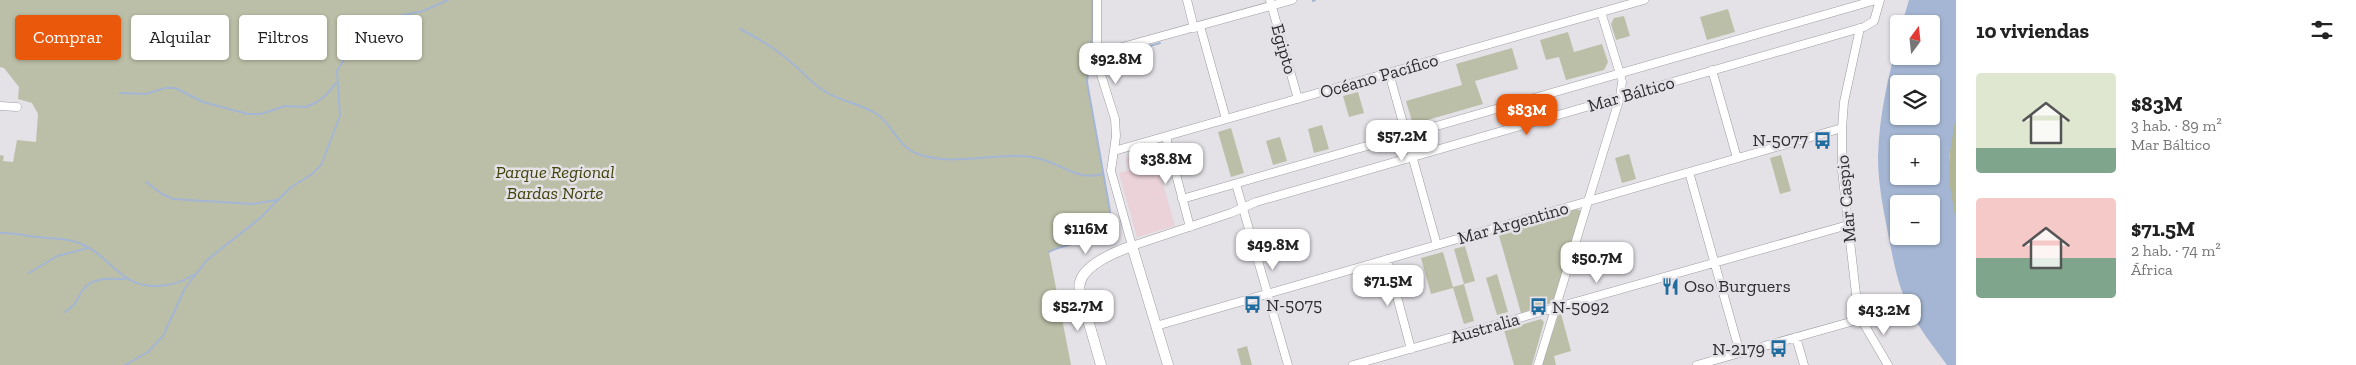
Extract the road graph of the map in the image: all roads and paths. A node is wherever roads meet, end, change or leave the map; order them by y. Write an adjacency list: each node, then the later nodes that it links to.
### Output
1 (1097, 0): 11 (street)
2 (1187, 0): 9 (street)
3 (1292, 0): 7 (street)
4 (1644, 0): 8 (street, Océano Pacífico)
5 (1876, 0): 14 (street, Mar Báltico)
6 (1880, 0): 10 (street, Mar Báltico)
7 (1270, 3): 9 (street); 17 (street, Egipto)
8 (1601, 12): 13 (street, Océano Pacífico); 14 (street)
9 (1197, 27): 11 (street); 20 (street)
10 (1860, 28): 12 (street, Mar Báltico); 21 (street, Mar Caspio)
11 (1097, 54): 24 (street)
12 (1712, 70): 15 (street, Mar Báltico); 26 (street)
13 (1389, 73): 17 (street, Océano Pacífico); 22 (street)
14 (1621, 78): 15 (street); 16 (street); 22 (street, Mar Báltico)
15 (1633, 93): 16 (street, Mar Báltico)
16 (1620, 97): 25 (street, Mar Báltico); 30 (street)
17 (1298, 99): 20 (street, Océano Pacífico)
18 (0, 106): 19 (street)
19 (17, 107)
20 (1226, 119): 23 (street, Océano Pacífico)
21 (1842, 128): 26 (street, Mar Argentino); 32 (street, Mar Caspio)
22 (1406, 135): 25 (street); 28 (street, Mar Báltico)
23 (1166, 137): 24 (street, Océano Pacífico); 29 (street)
24 (1114, 151): 35 (street)
25 (1413, 157): 31 (street, Mar Báltico); 34 (street)
26 (1737, 158): 27 (street, Mar Argentino)
27 (1689, 172): 30 (street, Mar Argentino); 37 (street)
28 (1236, 184): 29 (street, Mar Báltico); 31 (street)
29 (1182, 199): 33 (street)
30 (1590, 201): 34 (street, Mar Argentino); 39 (street)
31 (1243, 207): 33 (street, Mar Báltico); 38 (street)
32 (1848, 225): 37 (street, Australia); 40 (street, Mar Caspio)
33 (1190, 227): 35 (street, Mar Báltico)
34 (1438, 245): 36 (street, Mar Argentino)
35 (1132, 246): 41 (street); 45 (street)
36 (1387, 259): 38 (street, Mar Argentino); 43 (street)
37 (1715, 263): 39 (street, Australia); 44 (street)
38 (1268, 294): 41 (street, Mar Argentino); 47 (street)
39 (1556, 308): 43 (street, Australia); 49 (street)
40 (1861, 318): 42 (street); 52 (street, Mar Caspio)
41 (1156, 326): 46 (street)
42 (1796, 337): 44 (street); 51 (street)
43 (1411, 349): 48 (street, Australia)
44 (1740, 353): 50 (street)
45 (1101, 365)
46 (1168, 365)
47 (1288, 365)
48 (1353, 365)
49 (1538, 365)
50 (1698, 365)
51 (1804, 365)
52 (1888, 365)

